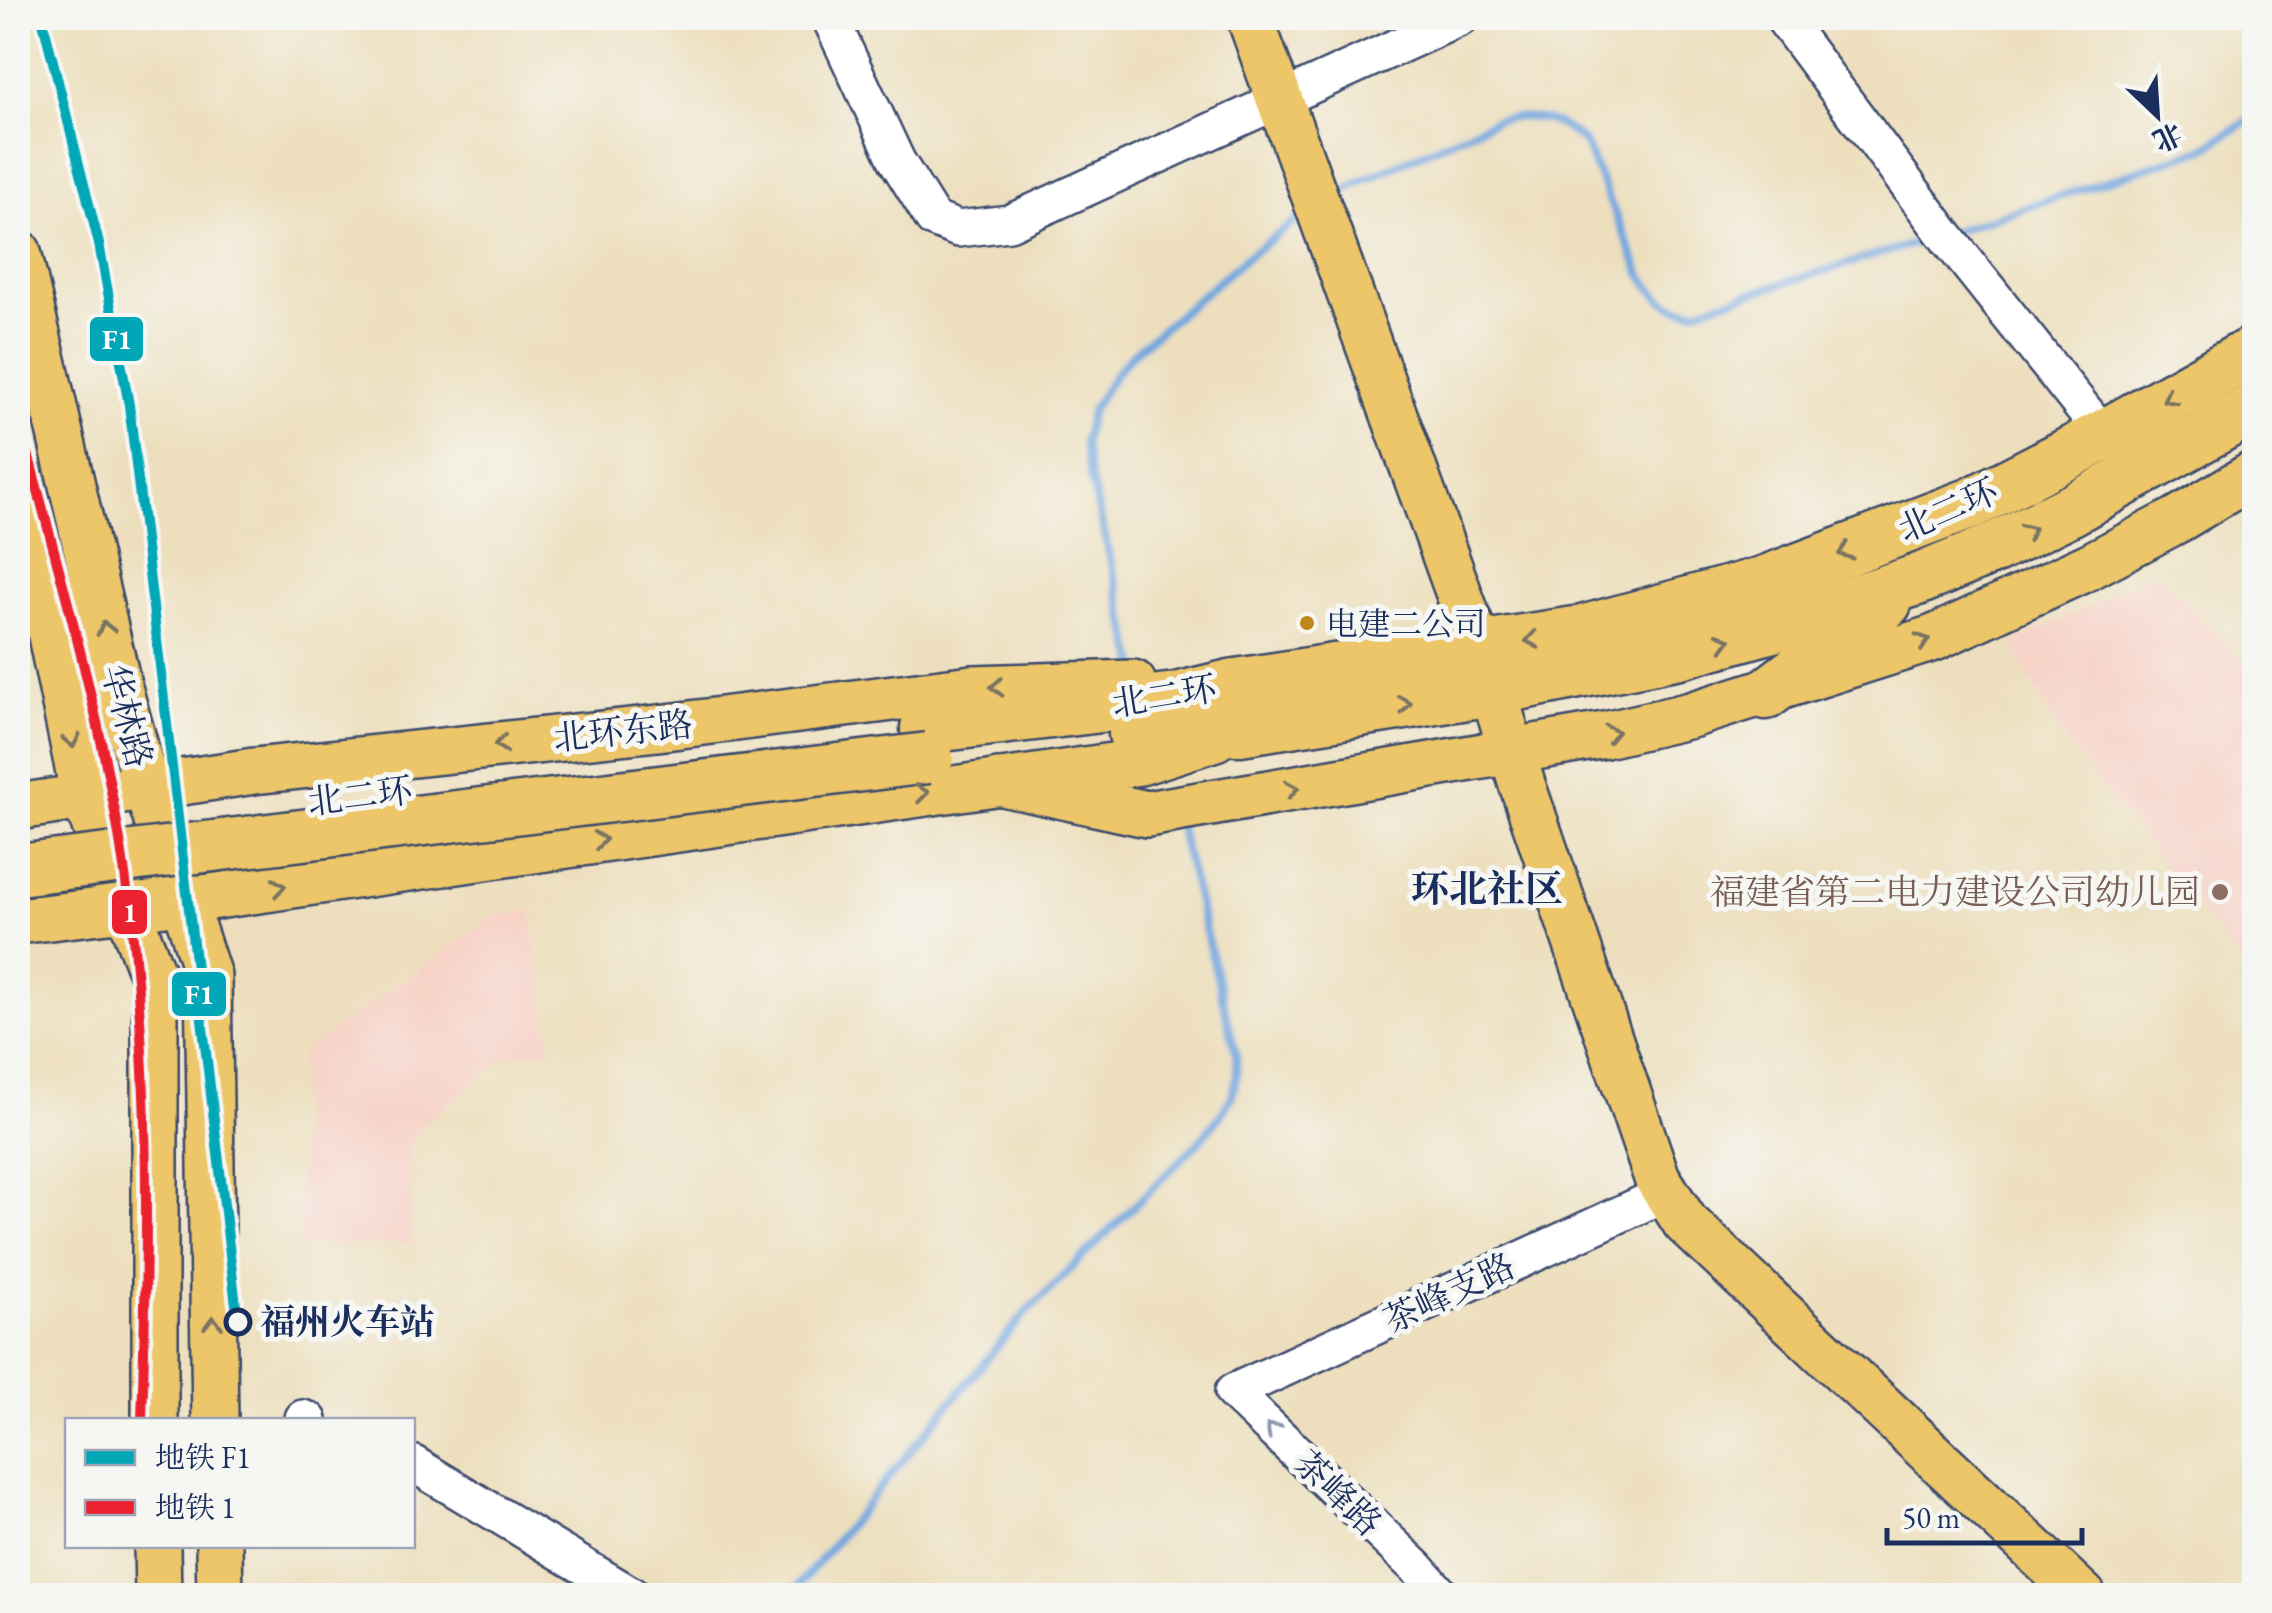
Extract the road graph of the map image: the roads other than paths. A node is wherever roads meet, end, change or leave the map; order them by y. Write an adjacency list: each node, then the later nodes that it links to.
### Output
1 (830, 18): 5 (street)
2 (1250, 18): 5 (main road)
3 (1460, 18): 5 (street)
4 (1784, 18): 9 (street)
5 (1280, 99): 13 (main road)
6 (18, 252): 19 (main road, 华林路, one-way to 6)
7 (2254, 351): 9 (highway, 北二环, one-way to 9)
8 (2254, 408): 12 (highway, 北二环, one-way to 8)
9 (2104, 435): 13 (highway, 北二环, one-way to 13)
10 (18, 474): 20 (main road, 华林路, one-way to 20)
11 (2254, 474): 14 (main road, one-way to 11)
12 (1916, 580): 13 (highway, 北二环, one-way to 12); 14 (highway)
13 (1486, 670): 15 (highway, 北二环); 17 (main road)
14 (1766, 694): 17 (main road, one-way to 14)
15 (1157, 718): 16 (highway, 北二环); 18 (main road); 19 (main road, 北环东路, one-way to 19)
16 (927, 743): 22 (highway, 北二环); 23 (highway, 北二环, bridge)
17 (1512, 752): 18 (main road, one-way to 17); 27 (main road)
18 (998, 782): 24 (main road, one-way to 18)
19 (146, 787): 20 (main road, 北环东路); 24 (main road, 华林路)
20 (84, 797): 21 (main road, 北环东路); 25 (main road, 华林路)
21 (18, 806)
22 (18, 838)
23 (18, 870)
24 (182, 900): 25 (main road); 30 (main road, 华林路, one-way to 24)
25 (124, 908): 26 (main road); 29 (main road, 华林路)
26 (18, 921)
27 (1664, 1194): 28 (street, 茶峰支路); 38 (main road)
28 (1233, 1392): 37 (street, 茶峰路, one-way to 28)
29 (154, 1418)
30 (215, 1418)
31 (415, 1464): 36 (street)
32 (157, 1548): 34 (main road)
33 (219, 1548): 35 (main road)
34 (158, 1596)
35 (220, 1596)
36 (632, 1596)
37 (1442, 1596)
38 (2083, 1596)

